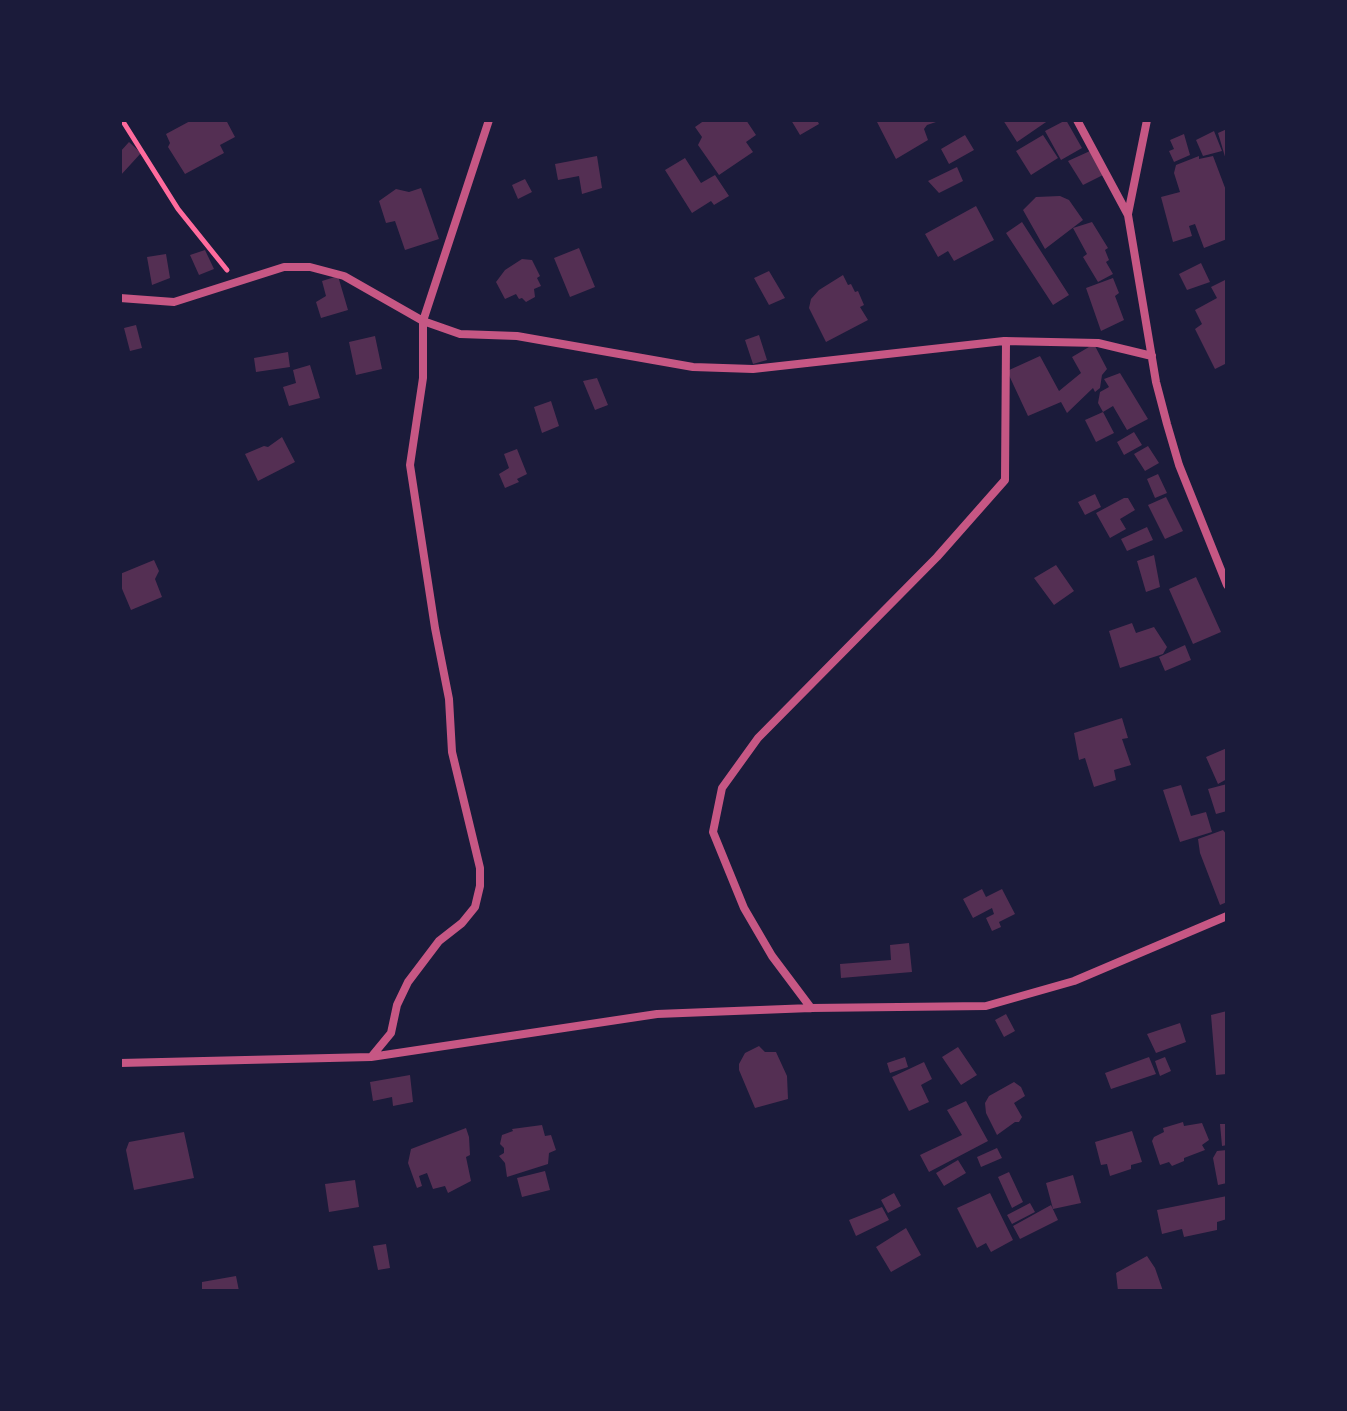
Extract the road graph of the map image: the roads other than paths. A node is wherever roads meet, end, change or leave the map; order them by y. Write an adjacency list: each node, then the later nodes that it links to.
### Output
1 (489, 120): 6 (street)
2 (1077, 120): 4 (street)
3 (1147, 120): 4 (street)
4 (1128, 215): 8 (street)
5 (120, 298): 6 (street)
6 (423, 321): 7 (street); 12 (street)
7 (1004, 341): 8 (street); 11 (street)
8 (1152, 356): 9 (street)
9 (1227, 585)
10 (1227, 916): 11 (street)
11 (811, 1008): 12 (street)
12 (371, 1057): 13 (street)
13 (120, 1063)

